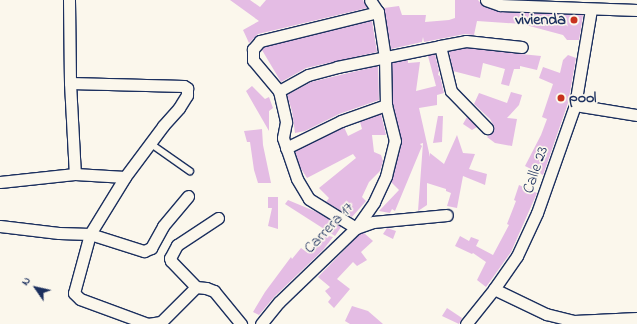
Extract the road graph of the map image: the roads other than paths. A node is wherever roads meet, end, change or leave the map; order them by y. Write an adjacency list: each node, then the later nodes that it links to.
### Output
1 (69, 0): 10 (street)
2 (370, 0): 6 (street, Carrera 17)
3 (486, 0): 4 (street)
4 (591, 9): 5 (street); 13 (street, Calle 23)
5 (637, 10)
6 (378, 12): 9 (street, Carrera 17); 11 (street)
7 (440, 46): 8 (street); 9 (street); 15 (street)
8 (522, 47)
9 (385, 58): 11 (street); 12 (street, Carrera 17)
10 (70, 83): 16 (street); 19 (street)
11 (279, 91): 17 (street)
12 (386, 105): 17 (street); 26 (street, Carrera 17)
13 (575, 105): 14 (street); 29 (street, Calle 23)
14 (637, 114)
15 (487, 128)
16 (150, 143): 18 (lane); 20 (street)
17 (286, 148): 26 (street)
18 (190, 170)
19 (75, 174): 20 (street); 21 (street)
20 (124, 177): 27 (street)
21 (0, 182)
22 (188, 196): 27 (street)
23 (447, 215): 26 (street)
24 (218, 218): 28 (street)
25 (0, 226): 27 (street)
26 (356, 228): 33 (street, Carrera 17)
27 (90, 234): 28 (street)
28 (196, 287): 32 (street)
29 (494, 289): 31 (street); 34 (street, Calle 23)
30 (637, 318): 31 (street)
31 (547, 319)
32 (241, 324)
33 (261, 324)
34 (466, 324)

